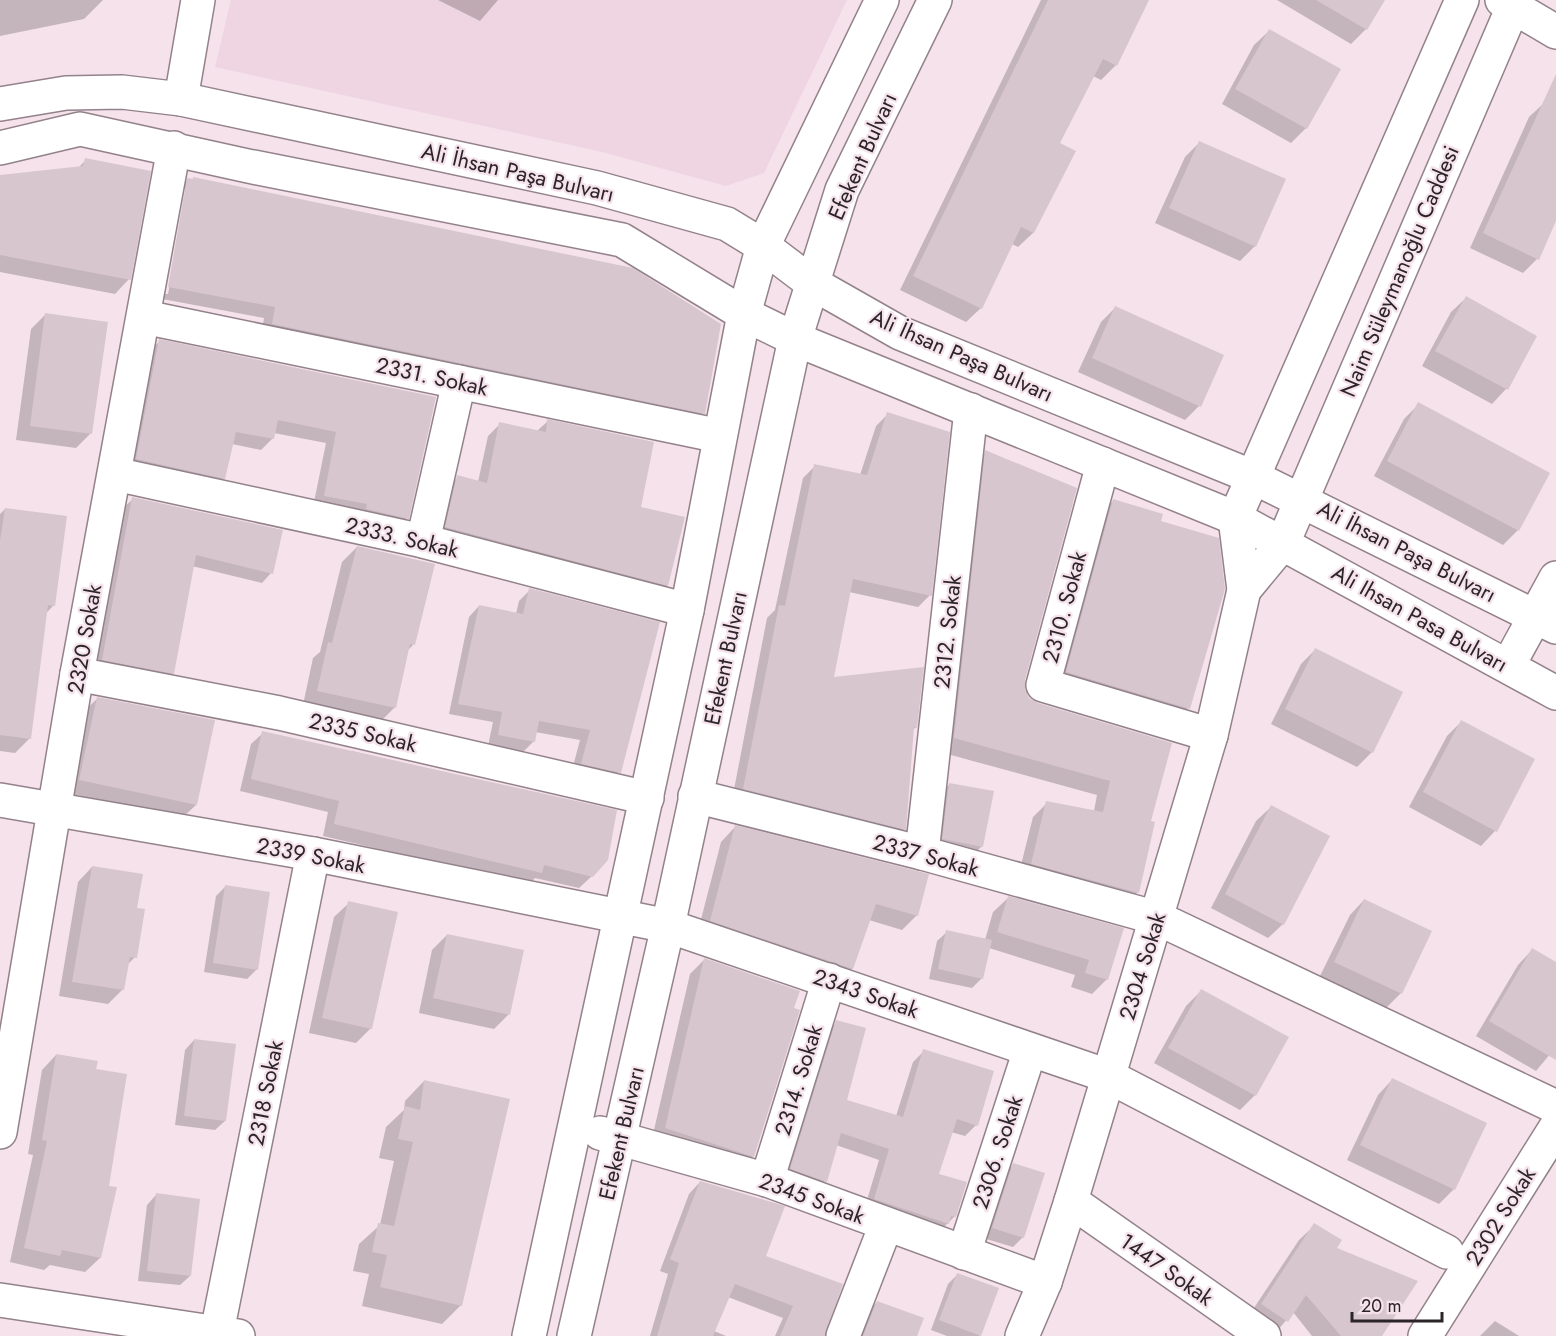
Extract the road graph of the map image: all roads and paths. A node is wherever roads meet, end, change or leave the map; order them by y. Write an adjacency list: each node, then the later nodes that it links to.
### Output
1 (882, 0): 11 (street, Efekent Bulvarı)
2 (935, 0): 12 (street, Efekent Bulvarı)
3 (1462, 0): 21 (street)
4 (1510, 3): 6 (street); 22 (street, Naim Süleymanoğlu Caddesi)
5 (191, 5): 7 (street)
6 (1556, 32)
7 (181, 99): 8 (street, Ali İhsan Paşa Bulvarı); 11 (street, Ali İhsan Paşa Bulvarı)
8 (0, 104)
9 (0, 148): 10 (street, Ali İhsan Paşa Bulvarı)
10 (174, 148): 13 (street, Ali İhsan Paşa Bulvarı); 14 (street, 2320 Sokak)
11 (763, 246): 12 (street, Ali İhsan Paşa Bulvarı); 13 (street, Efekent Bulvarı)
12 (812, 283): 15 (street, Efekent Bulvarı); 21 (street, Ali İhsan Paşa Bulvarı)
13 (744, 314): 15 (street, Ali İhsan Paşa Bulvarı); 18 (street, Efekent Bulvarı)
14 (144, 316): 16 (street, 2331. Sokak); 20 (street, 2320 Sokak)
15 (795, 339): 17 (street, Ali İhsan Paşa Bulvarı); 34 (street, Efekent Bulvarı)
16 (459, 382): 18 (street, 2331. Sokak); 24 (street)
17 (971, 410): 19 (street, Ali İhsan Paşa Bulvarı); 38 (street, 2312. Sokak)
18 (720, 436): 28 (street, Efekent Bulvarı)
19 (1103, 464): 23 (street, Ali İhsan Paşa Bulvarı); 33 (street, 2310. Sokak)
20 (115, 474): 24 (street, 2333. Sokak); 31 (street, 2320 Sokak)
21 (1253, 477): 22 (street, Ali İhsan Paşa Bulvarı); 23 (street)
22 (1300, 498): 25 (street, Naim Süleymanoğlu Caddesi); 29 (street, Ali İhsan Paşa Bulvarı)
23 (1235, 518): 25 (street, Ali İhsan Paşa Bulvarı); 27 (street)
24 (423, 541): 28 (street, 2333. Sokak)
25 (1283, 543): 27 (street, Naim Süleymanoğlu Caddesi); 30 (street, Ali Ihsan Pasa Bulvarı)
26 (1556, 579): 29 (street)
27 (1244, 590): 33 (street, 2304 Sokak)
28 (687, 610): 35 (street, Efekent Bulvarı)
29 (1546, 622): 30 (street)
30 (1508, 666): 32 (street, Ali Ihsan Pasa Bulvarı)
31 (77, 674): 35 (street, 2335 Sokak); 37 (street, 2320 Sokak)
32 (1556, 693)
33 (1211, 735): 41 (street, 2304 Sokak)
34 (694, 796): 38 (street, 2337 Sokak); 42 (street, Efekent Bulvarı)
35 (647, 798): 40 (street, Efekent Bulvarı)
36 (0, 800): 37 (street, 2339 Sokak)
37 (54, 810): 39 (street, 2339 Sokak); 49 (street, 2320 Sokak)
38 (922, 853): 41 (street, 2337 Sokak)
39 (313, 854): 40 (street, 2339 Sokak); 58 (street, 2318 Sokak)
40 (621, 917): 42 (street, 2343 Sokak); 47 (street, Efekent Bulvarı)
41 (1157, 918): 45 (street, 2304 Sokak); 46 (street, 2337 Sokak)
42 (668, 926): 43 (street, 2343 Sokak); 50 (street, Efekent Bulvarı)
43 (830, 980): 44 (street, 2343 Sokak); 51 (street, 2314. Sokak)
44 (1030, 1050): 45 (street, 2343 Sokak); 55 (street, 2306. Sokak)
45 (1108, 1076): 52 (street, 2304 Sokak); 54 (street, 2343 Sokak)
46 (1556, 1107)
47 (574, 1126): 50 (street, 2345 Sokak); 59 (street, Efekent Bulvarı)
48 (1556, 1127): 64 (street, 2302 Sokak)
49 (0, 1132)
50 (620, 1138): 51 (street, 2345 Sokak); 60 (street, Efekent Bulvarı)
51 (767, 1180): 53 (street, 2345 Sokak)
52 (1071, 1201): 56 (street, 2304 Sokak); 63 (street, 1447 Sokak)
53 (886, 1225): 55 (street, 2345 Sokak); 61 (street)
54 (1447, 1252)
55 (964, 1253): 56 (street, 2345 Sokak)
56 (1045, 1282): 62 (street, 2304 Sokak)
57 (0, 1300): 58 (street)
58 (228, 1334)
59 (529, 1336)
60 (574, 1336)
61 (843, 1336)
62 (1022, 1336)
63 (1264, 1336)
64 (1425, 1336)

